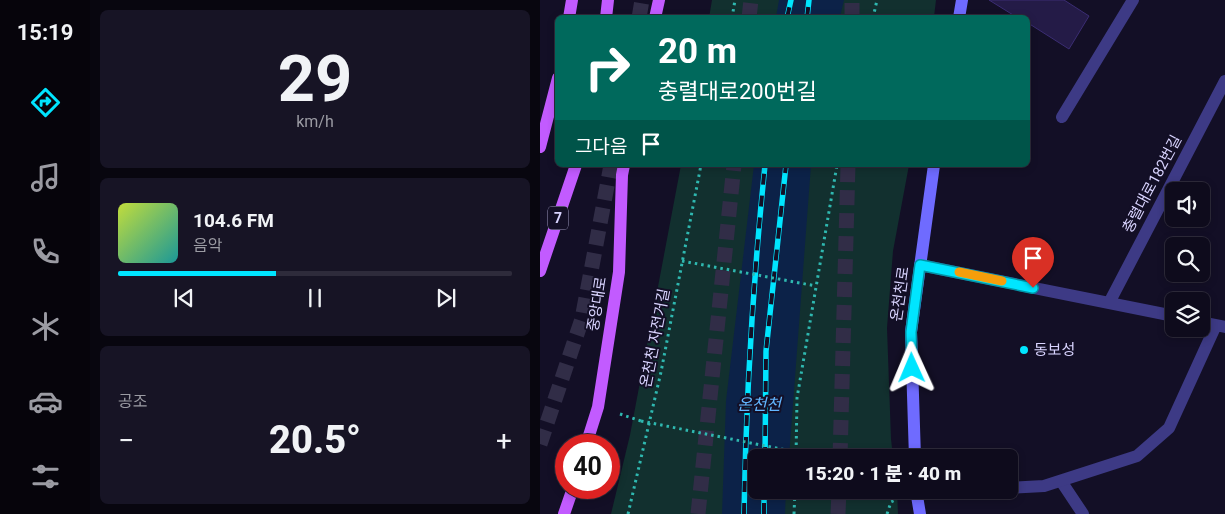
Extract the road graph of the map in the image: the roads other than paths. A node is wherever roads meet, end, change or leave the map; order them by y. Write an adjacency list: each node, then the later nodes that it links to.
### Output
1 (572, 0): 6 (main road)
2 (608, 0): 7 (main road)
3 (659, 0): 8 (main road)
4 (962, 0): 9 (street)
5 (1134, 0): 12 (street)
6 (570, 15)
7 (606, 15)
8 (656, 15)
9 (960, 15)
10 (1225, 81): 19 (street, 충렬대로182번길)
11 (555, 90): 13 (main road)
12 (1062, 117)
13 (540, 147)
14 (575, 167): 18 (main road, 7)
15 (624, 167): 22 (main road, 중앙대로)
16 (934, 167): 17 (street, 온천천로)
17 (920, 265): 19 (street); 23 (street, 온천천로)
18 (540, 271)
19 (1109, 303): 20 (street)
20 (1165, 314)
21 (1221, 326): 24 (street)
22 (589, 434)
23 (914, 449)
24 (1061, 481): 25 (street); 30 (street)
25 (1018, 487)
26 (569, 499): 28 (main road)
27 (917, 499): 29 (street)
28 (564, 514)
29 (920, 514)
30 (1083, 514)

